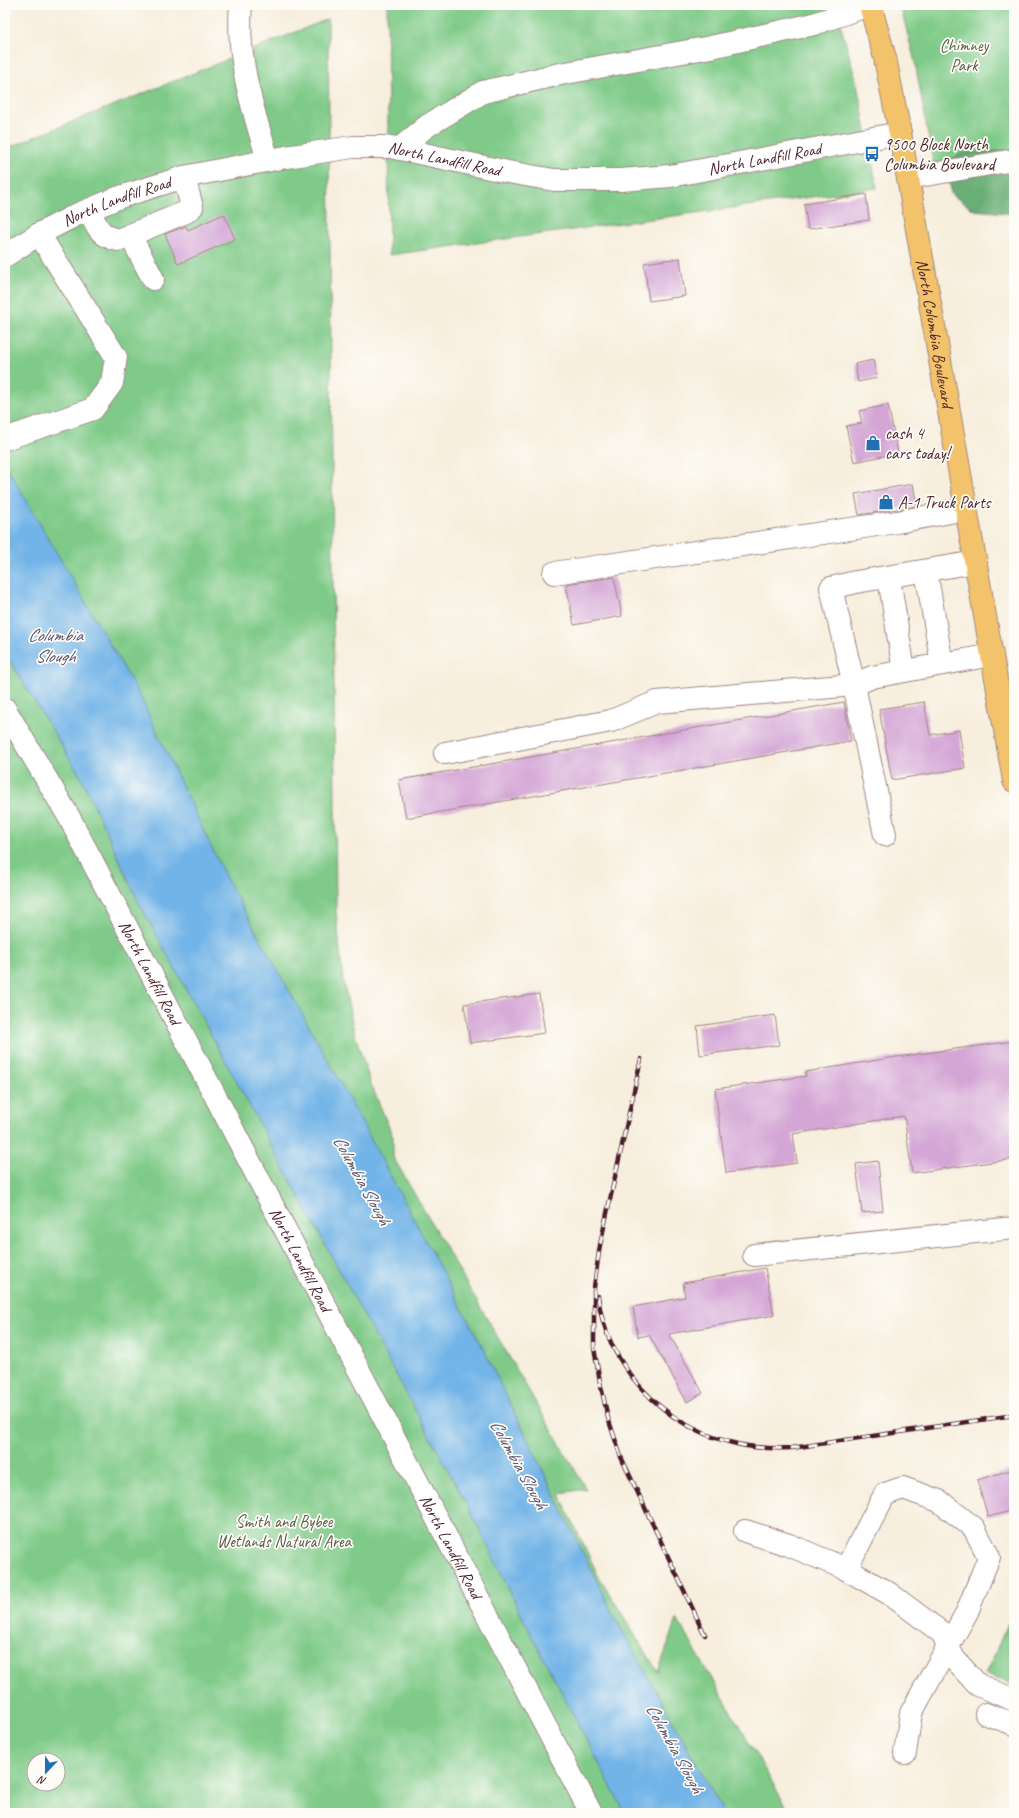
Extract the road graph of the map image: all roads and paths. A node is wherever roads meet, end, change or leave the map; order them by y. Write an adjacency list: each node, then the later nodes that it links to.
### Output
1 (241, 5): 5 (street)
2 (869, 5): 3 (main road, North Columbia Boulevard); 4 (street)
3 (900, 133): 4 (street, North Landfill Road); 8 (main road, North Columbia Boulevard)
4 (399, 149): 5 (street, North Landfill Road)
5 (268, 160): 7 (street, North Landfill Road)
6 (1014, 160): 8 (street)
7 (184, 177): 9 (street, North Landfill Road); 11 (street)
8 (908, 178): 15 (main road, North Columbia Boulevard)
9 (89, 210): 10 (street, North Landfill Road); 11 (street)
10 (39, 234): 12 (street, North Landfill Road); 14 (street)
11 (130, 235): 13 (street)
12 (5, 256)
13 (152, 279)
14 (5, 439)
15 (966, 509): 16 (main road, North Columbia Boulevard); 18 (street)
16 (976, 562): 17 (street); 20 (main road, North Columbia Boulevard)
17 (926, 571): 19 (street); 21 (street)
18 (554, 573)
19 (889, 578): 22 (street); 23 (street)
20 (992, 655): 21 (street); 26 (main road, North Columbia Boulevard)
21 (942, 664): 22 (street)
22 (904, 671): 23 (street)
23 (863, 681): 25 (street); 27 (street)
24 (5, 709): 37 (street, North Landfill Road)
25 (445, 753)
26 (1014, 781)
27 (885, 835)
28 (1014, 1228): 29 (street)
29 (754, 1255)
30 (745, 1531): 31 (street)
31 (846, 1569): 32 (street); 32 (street)
32 (948, 1646): 33 (street); 36 (street)
33 (1014, 1700)
34 (986, 1714): 35 (street)
35 (1014, 1724)
36 (905, 1753)
37 (591, 1813)

